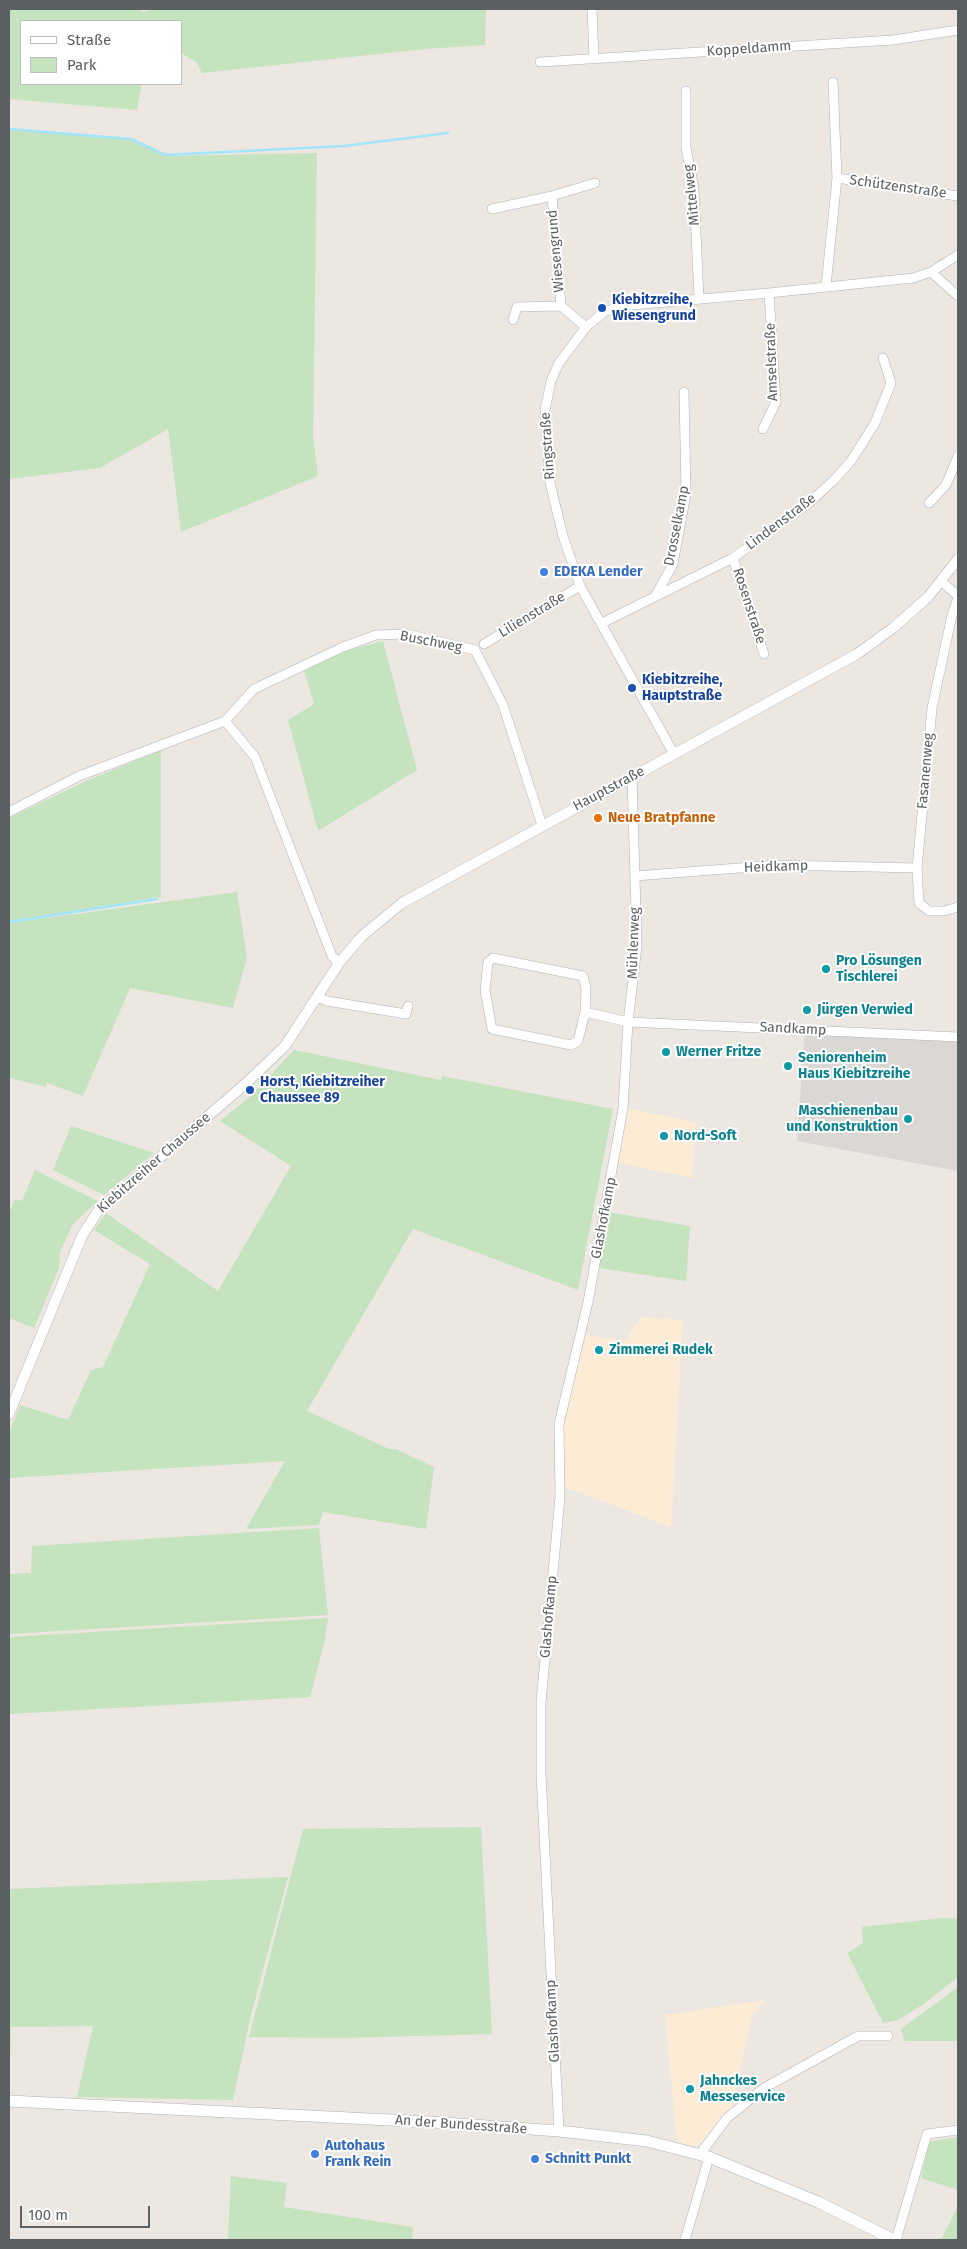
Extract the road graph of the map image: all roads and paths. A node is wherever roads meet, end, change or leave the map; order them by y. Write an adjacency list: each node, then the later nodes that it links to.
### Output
1 (592, 9): 3 (street)
2 (958, 30): 3 (street, Koppeldamm)
3 (594, 59): 4 (street, Koppeldamm)
4 (540, 62)
5 (833, 82): 7 (street, Schützenstraße)
6 (686, 91): 17 (street, Mittelweg)
7 (837, 178): 10 (street, Schützenstraße); 14 (street, Schützenstraße)
8 (595, 183): 9 (street, Wiesengrund)
9 (552, 196): 11 (street, Wiesengrund); 18 (street, Wiesengrund)
10 (958, 196)
11 (492, 210)
12 (958, 255): 13 (street, Ringstraße)
13 (931, 272): 14 (street, Ringstraße); 16 (street)
14 (826, 286): 15 (street, Ringstraße)
15 (769, 293): 17 (street, Ringstraße); 23 (street, Amselstraße)
16 (958, 296)
17 (698, 299): 20 (street, Ringstraße)
18 (561, 306): 19 (street, Wiesengrund); 20 (street, Wiesengrund)
19 (513, 320)
20 (586, 327): 29 (street, Ringstraße)
21 (883, 358): 26 (street, Lindenstraße)
22 (684, 392): 30 (street, Drosselkamp)
23 (764, 429)
24 (958, 456): 25 (street)
25 (929, 503)
26 (734, 558): 30 (street, Lindenstraße); 34 (street, Rosenstraße)
27 (958, 559): 28 (street, Hauptstraße)
28 (941, 581): 31 (street); 36 (street, Hauptstraße)
29 (580, 586): 32 (street, Ringstraße); 33 (street, Lilienstraße)
30 (656, 596): 32 (street, Lindenstraße)
31 (958, 597): 40 (street, Fasanenweg)
32 (602, 623): 36 (street, Ringstraße)
33 (484, 644)
34 (764, 654)
35 (225, 721): 38 (street, Buschweg); 39 (street, Buschweg); 43 (street)
36 (674, 754): 37 (street, Hauptstraße)
37 (632, 777): 39 (street, Hauptstraße); 41 (street, Mühlenweg)
38 (9, 812)
39 (542, 825): 43 (street, Hauptstraße)
40 (917, 868): 41 (street, Heidkamp); 42 (street, Fasanenweg)
41 (634, 876): 47 (street, Mühlenweg)
42 (958, 907)
43 (339, 963): 44 (street, Hauptstraße)
44 (317, 997): 45 (street); 49 (street, Hauptstraße)
45 (408, 1006)
46 (585, 1012): 46 (street); 47 (street, Sandkamp)
47 (628, 1022): 48 (street, Sandkamp); 50 (street, Mühlenweg)
48 (958, 1037)
49 (285, 1046): 51 (street, Kiebitzreiher Chaussee)
50 (622, 1109): 55 (street, Glashofkamp)
51 (9, 1414)
52 (888, 2036): 56 (street)
53 (9, 2101): 55 (main road, An der Bundesstraße)
54 (958, 2130): 58 (street, An der Bundesstraße)
55 (559, 2131): 56 (main road, An der Bundesstraße)
56 (705, 2156): 57 (street); 58 (main road, An der Bundesstraße)
57 (685, 2240)
58 (895, 2240)

